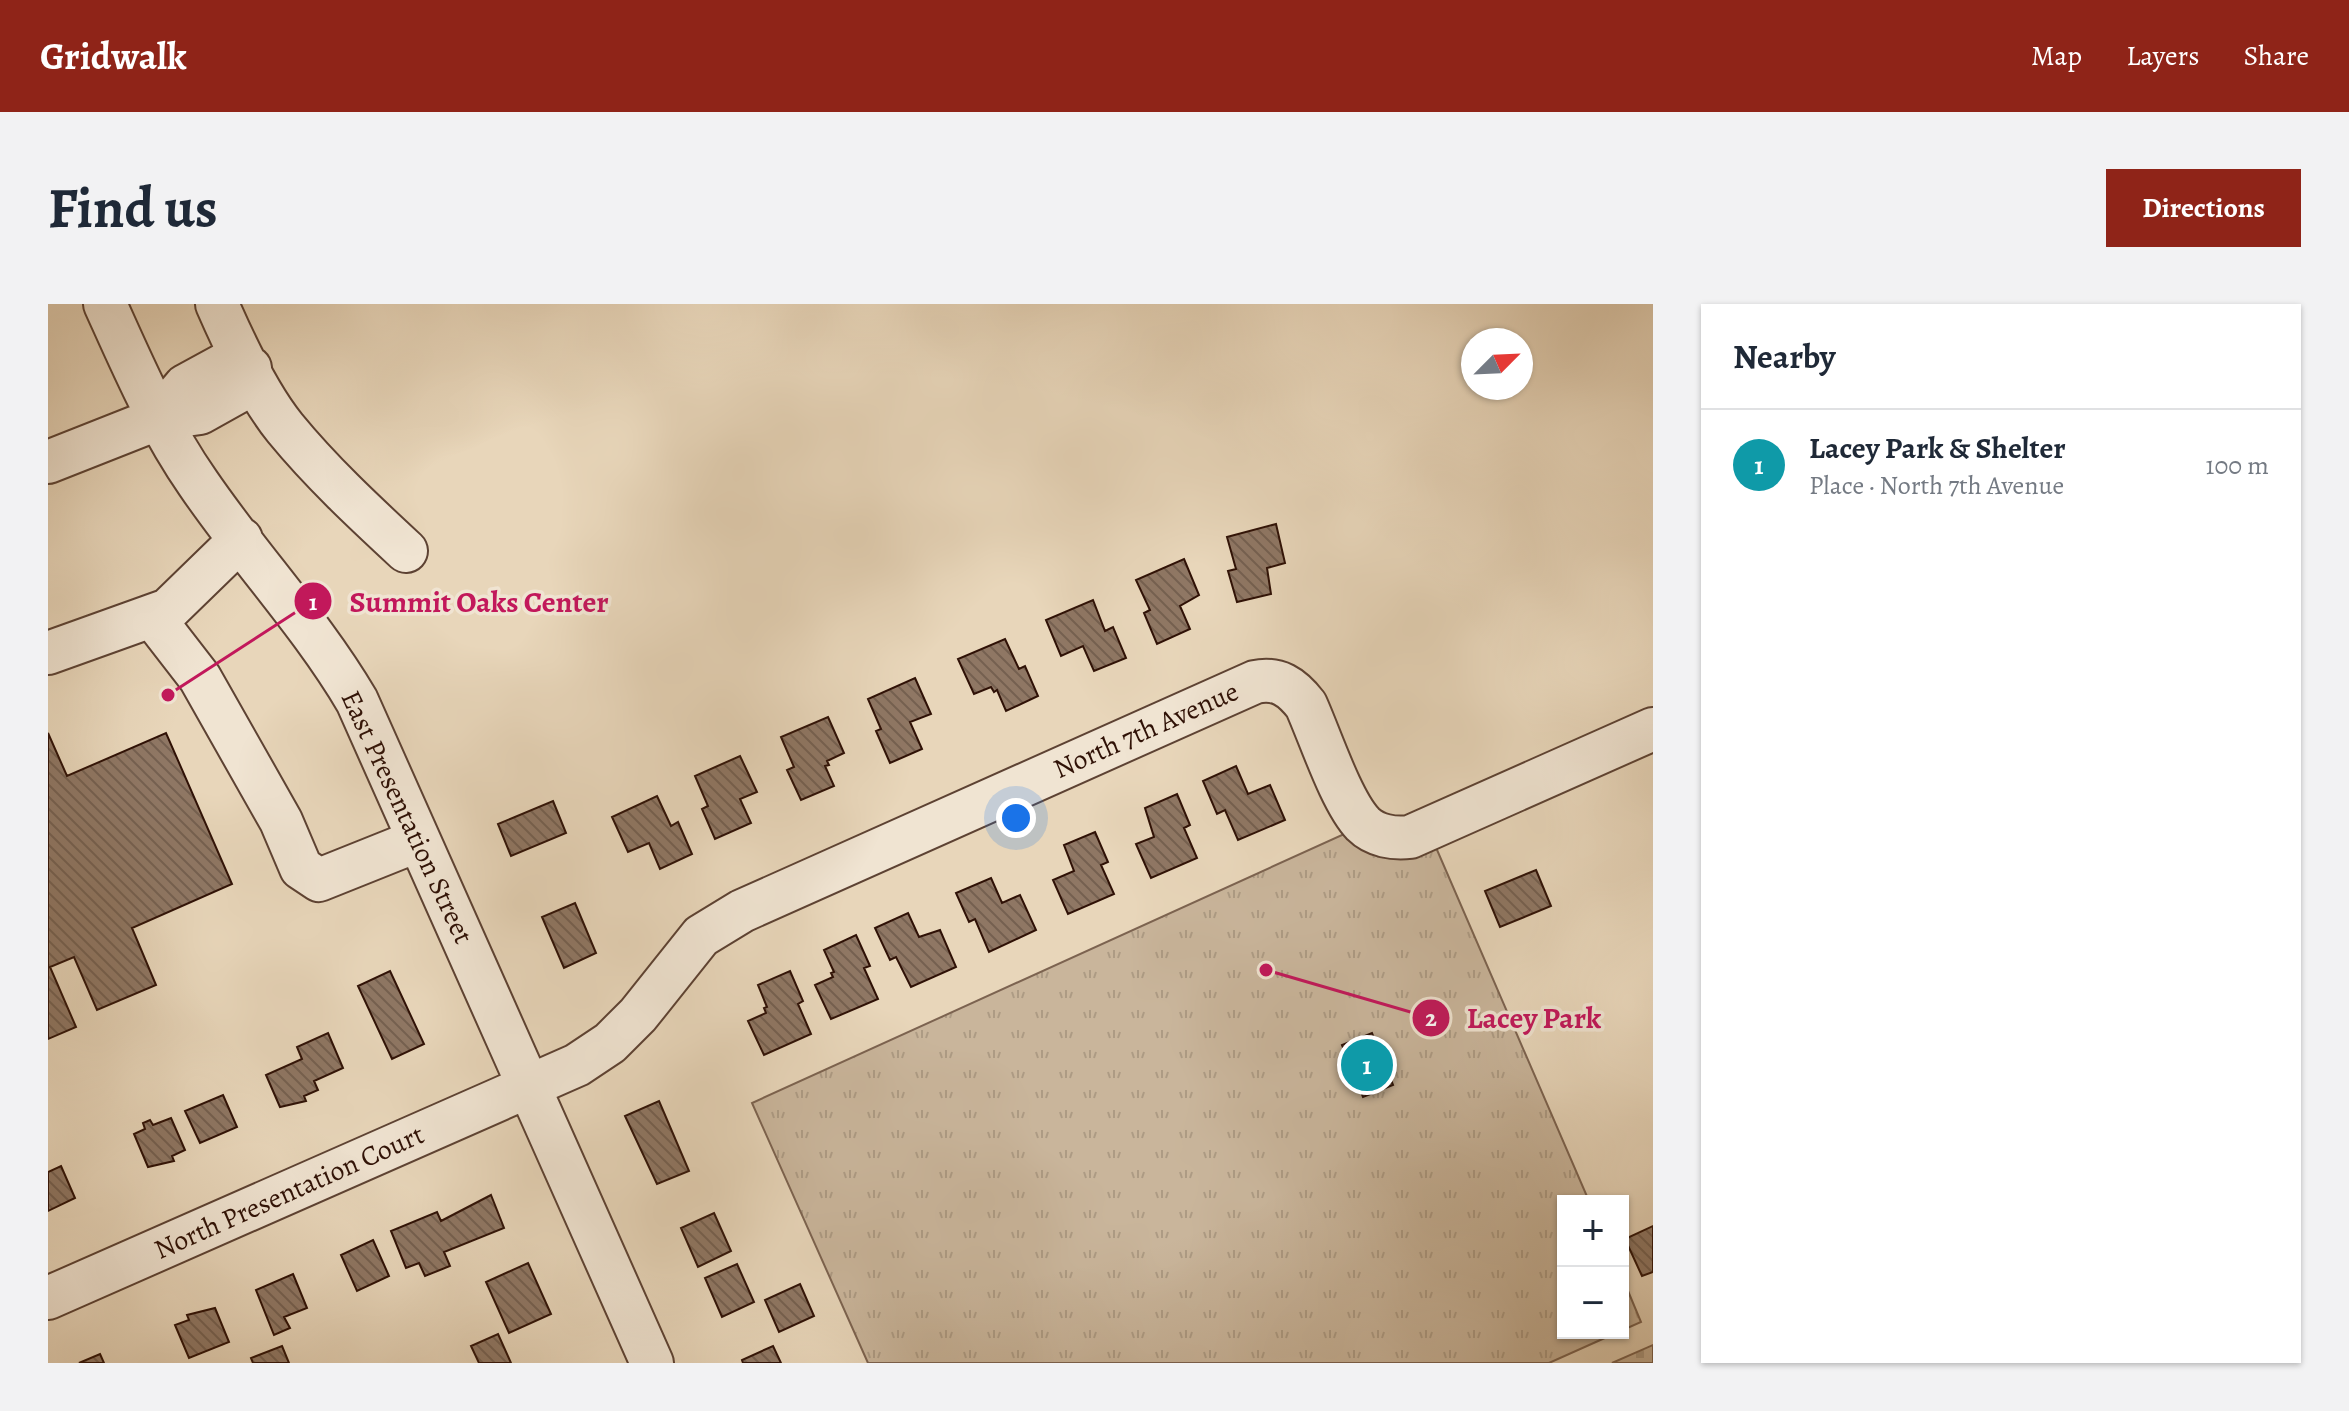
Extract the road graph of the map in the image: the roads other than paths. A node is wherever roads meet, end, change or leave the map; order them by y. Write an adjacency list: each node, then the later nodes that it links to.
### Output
1 (105, 304): 4 (street, East Presentation Street)
2 (217, 304): 3 (street)
3 (250, 368): 4 (street); 7 (street)
4 (157, 419): 5 (street); 6 (street, East Presentation Street)
5 (48, 462)
6 (241, 539): 8 (street); 11 (street, East Presentation Street)
7 (406, 551)
8 (152, 616): 9 (street); 11 (street)
9 (48, 653)
10 (1653, 729): 12 (street, North 7th Avenue)
11 (419, 840): 12 (street, East Presentation Street)
12 (529, 1087): 13 (street, North Presentation Court); 14 (street, East Presentation Street)
13 (48, 1298)
14 (652, 1363)

